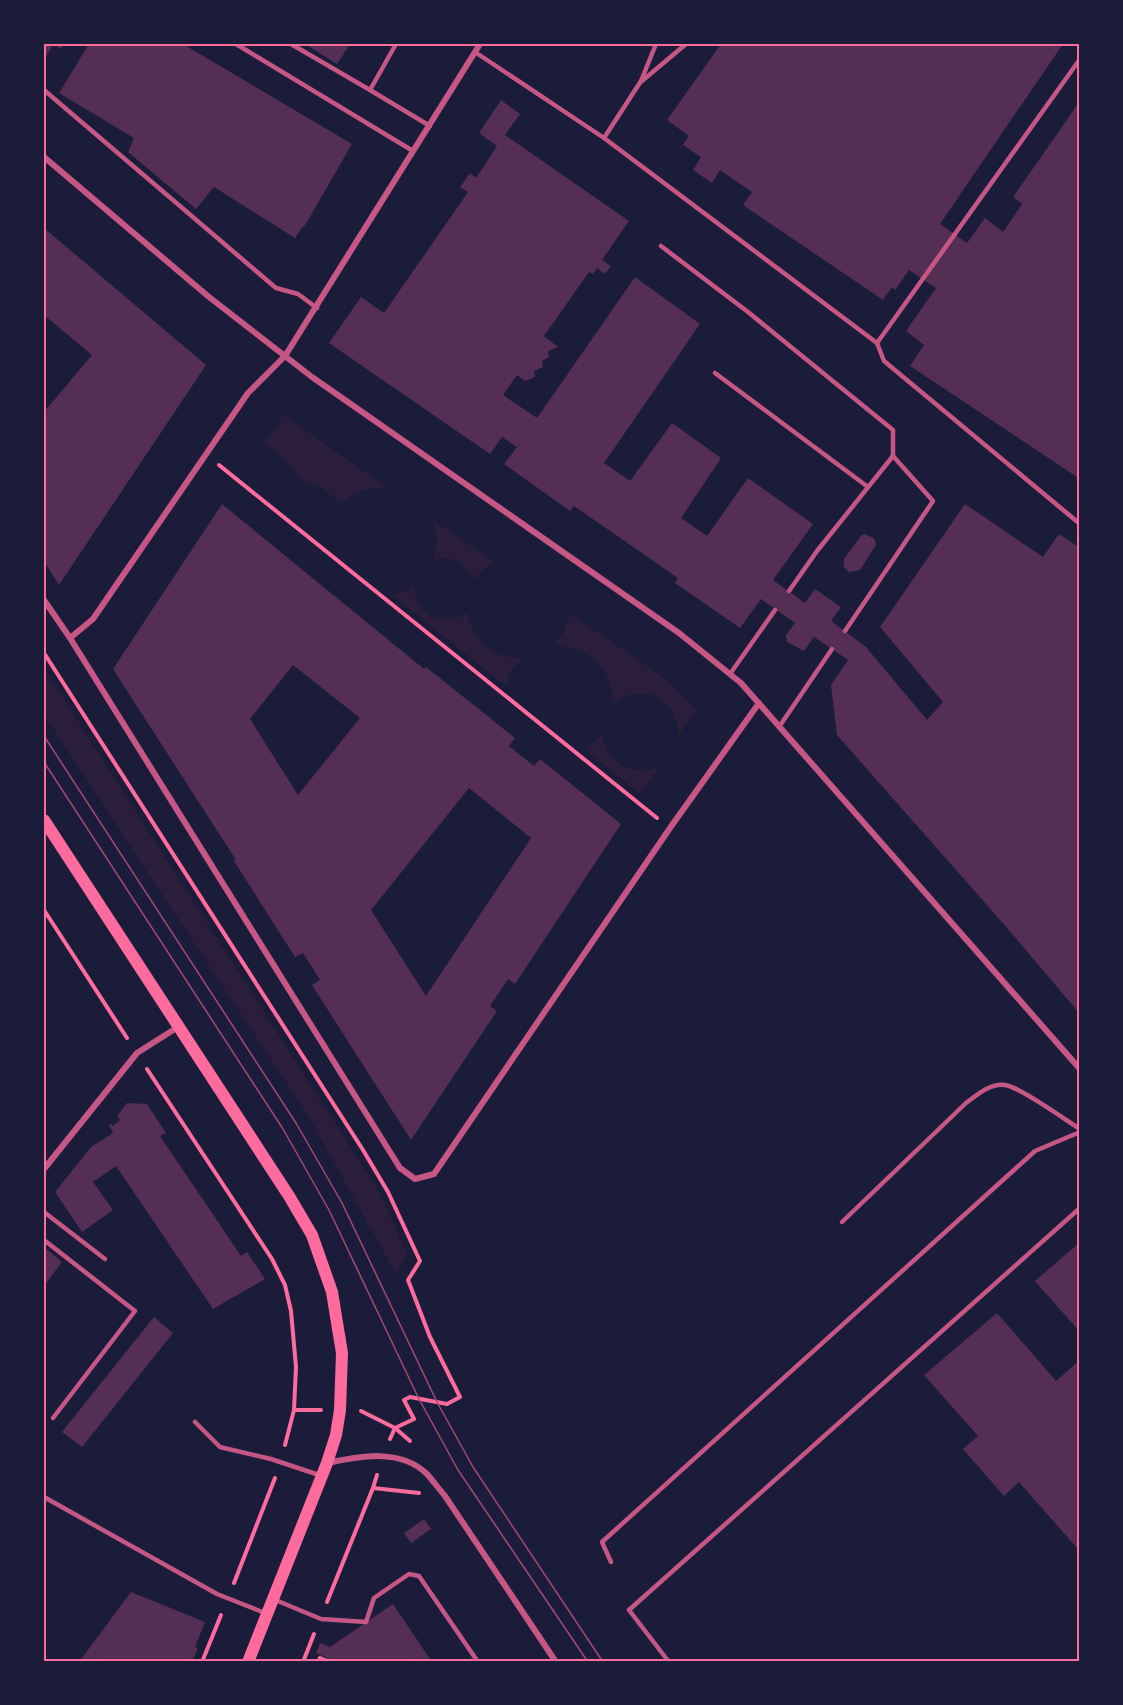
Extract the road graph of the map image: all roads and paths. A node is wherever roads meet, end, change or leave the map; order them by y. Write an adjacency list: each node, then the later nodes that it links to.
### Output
1 (236, 44): 14 (lane)
2 (291, 44): 11 (lane)
3 (396, 44): 11 (lane)
4 (480, 44): 7 (street)
5 (656, 44): 9 (lane)
6 (686, 44): 9 (lane)
7 (475, 52): 12 (street); 13 (lane)
8 (1080, 59): 18 (lane)
9 (641, 81): 13 (lane)
10 (44, 90): 17 (lane)
11 (370, 90): 12 (lane)
12 (430, 126): 14 (street)
13 (604, 138): 18 (lane)
14 (414, 151): 17 (street)
15 (44, 157): 19 (street)
16 (661, 246): 22 (lane)
17 (317, 308): 19 (street)
18 (877, 343): 24 (lane)
19 (285, 356): 21 (street); 32 (street)
20 (715, 373): 23 (lane)
21 (205, 454): 29 (street); 36 (path)
22 (893, 456): 23 (lane); 28 (lane)
23 (868, 487): 25 (lane)
24 (1080, 524)
25 (789, 591)
26 (44, 600): 29 (street)
27 (776, 610): 32 (lane)
28 (844, 631)
29 (70, 638): 36 (street)
30 (832, 649): 34 (lane)
31 (44, 652): 50 (path)
32 (730, 674): 33 (street)
33 (759, 703): 34 (street); 36 (street)
34 (779, 727): 40 (street)
35 (44, 820): 38 (main road)
36 (670, 828)
37 (44, 910): 39 (path)
38 (179, 1026): 39 (street); 52 (main road)
39 (137, 1053): 42 (street); 51 (path)
40 (1080, 1069)
41 (1080, 1130): 45 (lane); 56 (lane)
42 (44, 1169)
43 (1080, 1208): 68 (lane)
44 (44, 1212): 47 (lane)
45 (842, 1222)
46 (44, 1240): 48 (lane)
47 (105, 1259)
48 (53, 1418)
49 (195, 1422): 51 (lane)
50 (395, 1428)
51 (282, 1463): 53 (lane); 57 (path)
52 (327, 1463): 53 (main road); 54 (street)
53 (322, 1476): 58 (main road)
54 (445, 1496): 60 (path); 67 (street)
55 (44, 1497): 57 (lane)
56 (611, 1562)
57 (228, 1598): 59 (lane); 61 (path)
58 (273, 1599): 59 (main road); 60 (lane)
59 (267, 1614): 62 (main road)
60 (321, 1619): 63 (path); 66 (lane)
61 (202, 1662)
62 (248, 1662)
63 (303, 1662)
64 (318, 1662): 65 (path)
65 (328, 1662)
66 (478, 1662)
67 (556, 1662)
68 (669, 1662)

